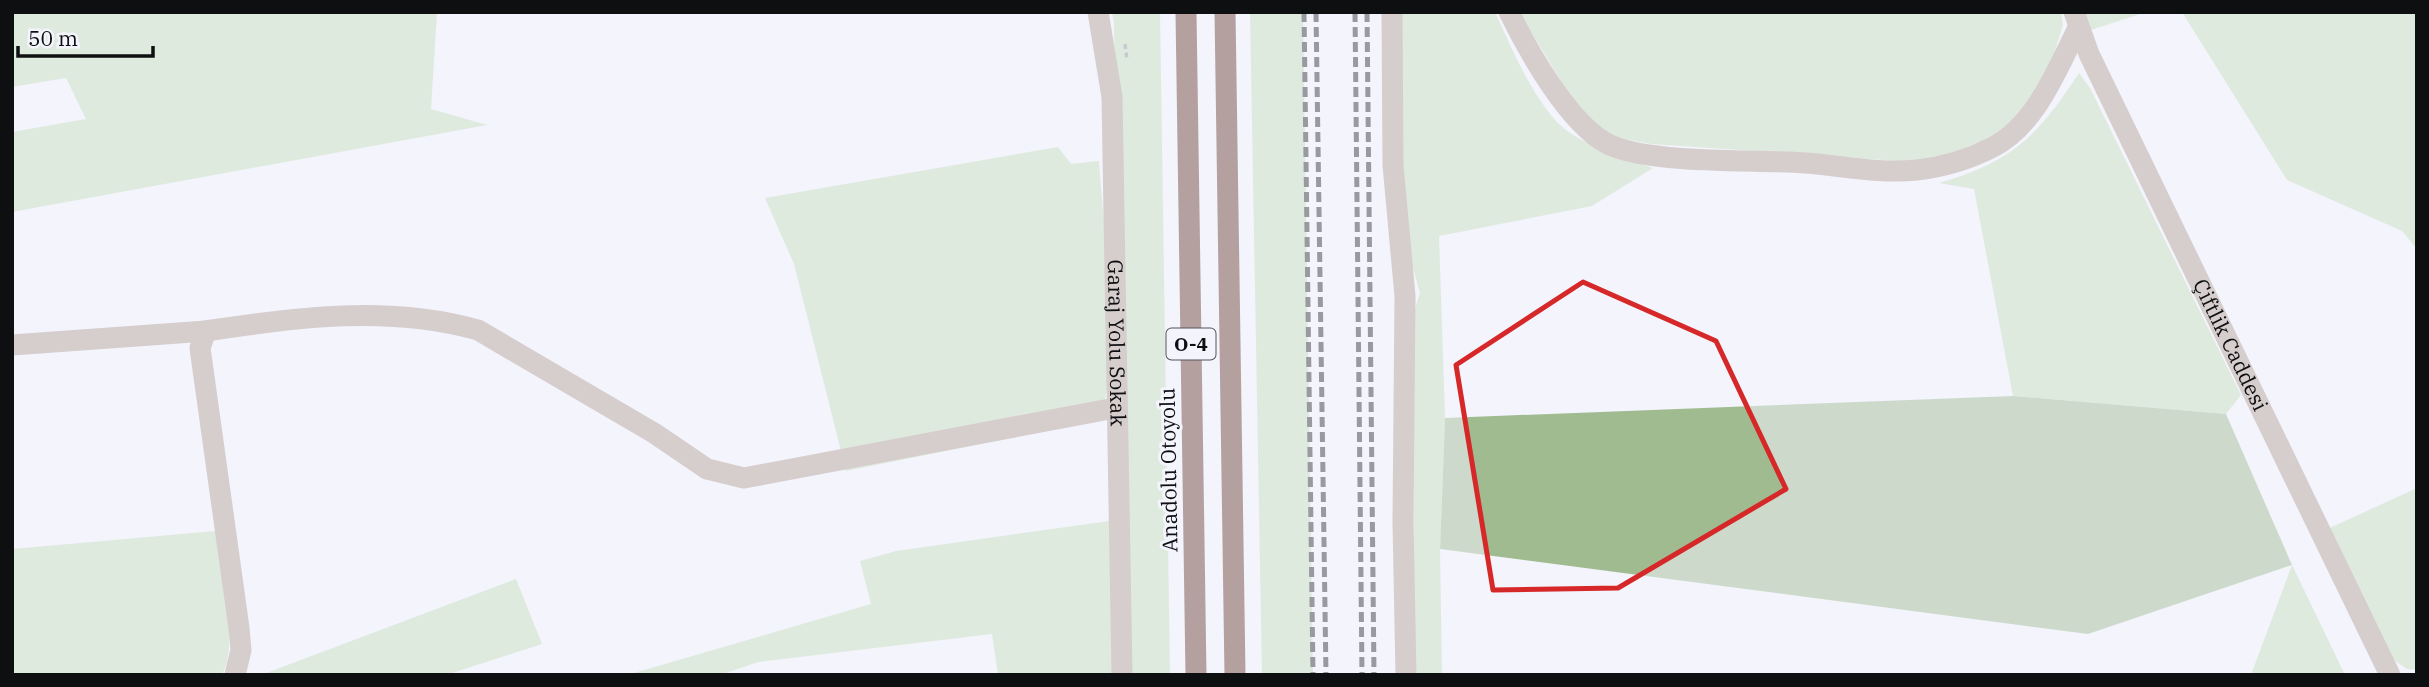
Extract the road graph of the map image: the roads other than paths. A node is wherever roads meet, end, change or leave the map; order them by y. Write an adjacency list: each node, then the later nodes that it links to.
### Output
1 (1098, 12): 9 (street, Garaj Yolu Sokak)
2 (1186, 12): 12 (highway, Anadolu Otoyolu / O-4)
3 (1225, 12): 13 (highway, O-4)
4 (1392, 12): 14 (street)
5 (1509, 12): 6 (street)
6 (2076, 20): 15 (street, Çiftlik Caddesi)
7 (206, 331): 8 (street); 9 (street); 10 (street)
8 (12, 345)
9 (1115, 408): 11 (street, Garaj Yolu Sokak)
10 (235, 675)
11 (1122, 675)
12 (1196, 675)
13 (1235, 675)
14 (1406, 675)
15 (2390, 675)

